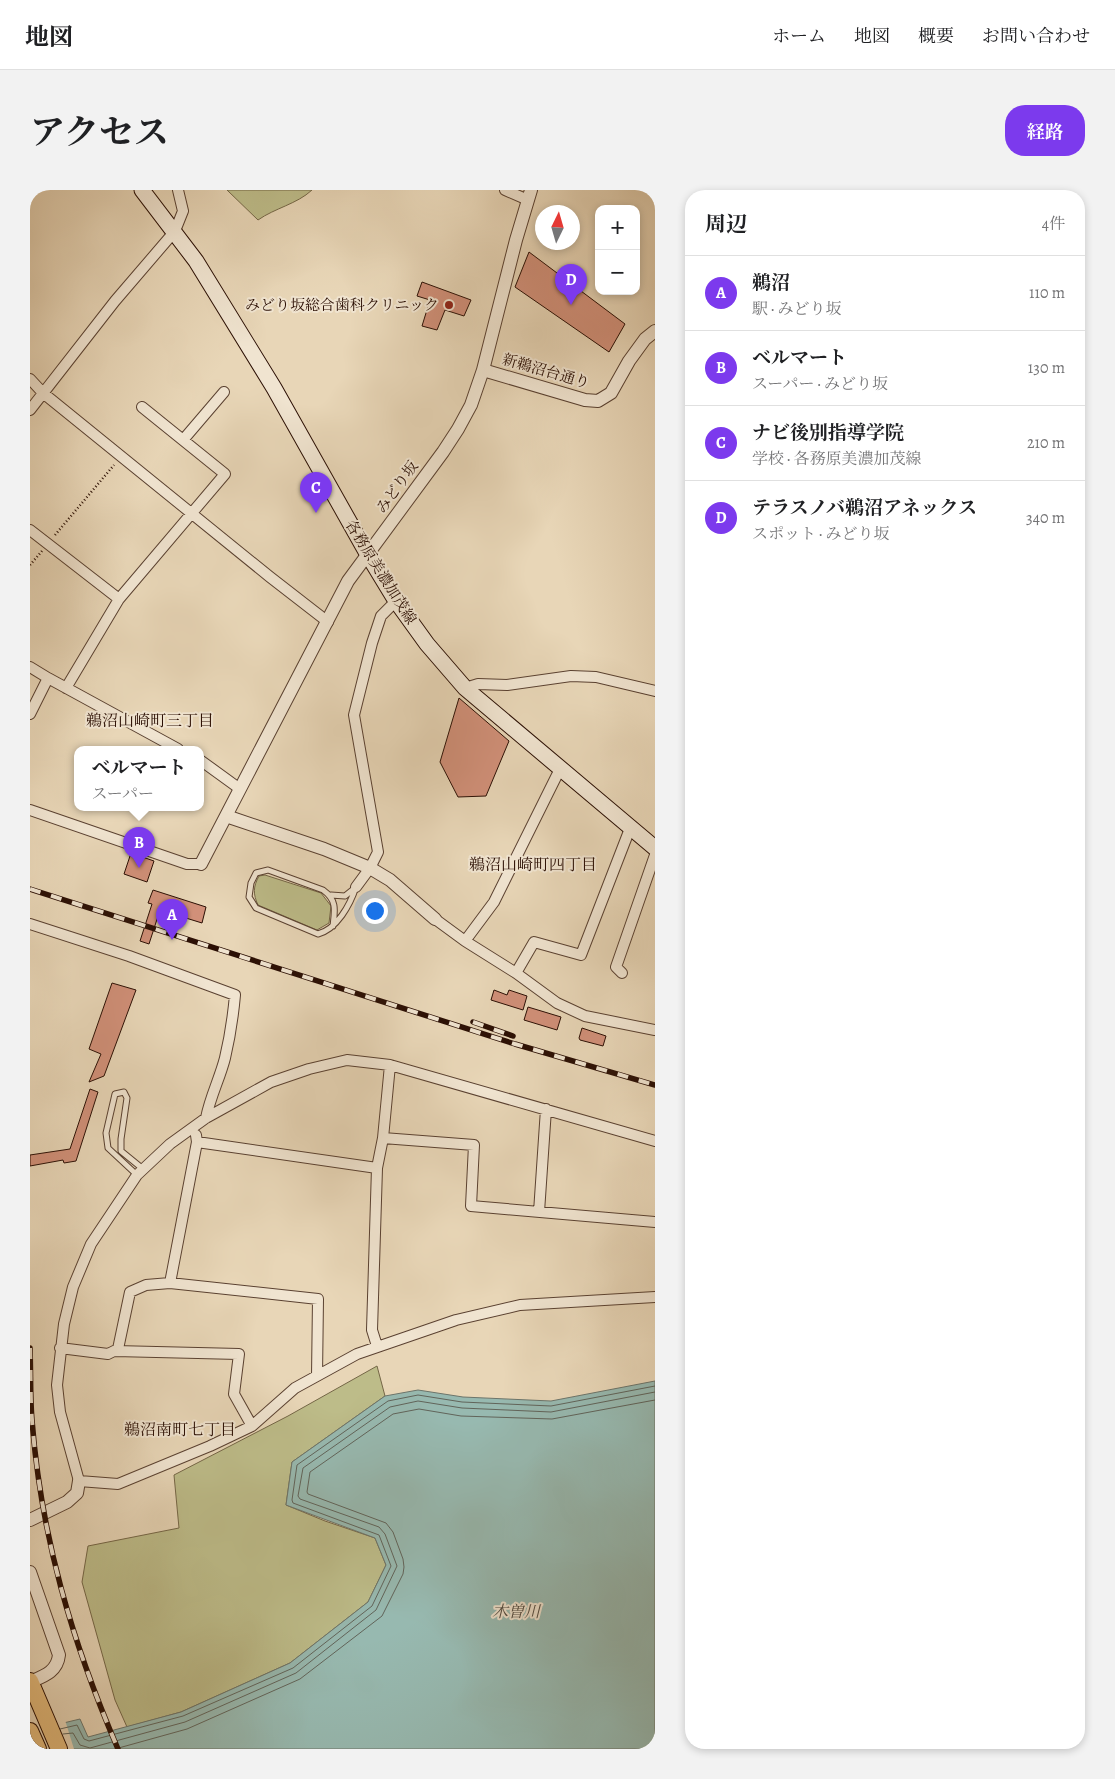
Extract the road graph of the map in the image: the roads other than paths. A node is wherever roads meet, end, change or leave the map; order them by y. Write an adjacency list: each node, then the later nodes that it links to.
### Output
1 (142, 190): 5 (main road, 各務原美濃加茂線)
2 (178, 190): 5 (street)
3 (505, 190): 4 (street)
4 (530, 195): 7 (street, みどり坂)
5 (175, 232): 10 (street); 16 (main road, 各務原美濃加茂線)
6 (655, 331): 7 (street, 新鵜沼台通り)
7 (484, 370): 16 (street, みどり坂)
8 (30, 379): 10 (street)
9 (224, 392): 13 (street)
10 (43, 393): 12 (street); 14 (street)
11 (142, 407): 13 (street)
12 (30, 410)
13 (183, 440): 14 (street)
14 (192, 514): 17 (street); 19 (street)
15 (30, 530): 17 (street)
16 (368, 555): 18 (main road, 各務原美濃加茂線); 19 (street, みどり坂)
17 (119, 599): 22 (street)
18 (396, 601): 23 (main road, 各務原美濃加茂線); 36 (street)
19 (328, 622): 29 (street, みどり坂)
20 (30, 667): 21 (street)
21 (48, 678): 22 (street); 25 (street)
22 (66, 688): 26 (street)
23 (465, 688): 24 (street); 28 (main road, 各務原美濃加茂線)
24 (655, 691)
25 (30, 714)
26 (172, 746)
27 (204, 763): 29 (street)
28 (560, 769): 32 (main road, 各務原美濃加茂線); 42 (street)
29 (240, 789): 31 (street, みどり坂)
30 (30, 810): 35 (street)
31 (226, 816): 35 (street, みどり坂); 36 (street)
32 (631, 826): 33 (main road, 各務原美濃加茂線); 43 (street)
33 (655, 848)
34 (655, 855): 44 (street)
35 (202, 864)
36 (370, 868): 37 (street); 39 (street)
37 (356, 887): 38 (lane); 41 (lane)
38 (331, 895): 41 (lane); 41 (lane)
39 (435, 919): 42 (street)
40 (30, 924): 48 (street)
41 (333, 926)
42 (465, 941): 43 (street)
43 (516, 973): 45 (street)
44 (622, 973)
45 (655, 1030)
46 (390, 1065): 47 (street); 48 (street); 50 (street)
47 (546, 1109): 51 (street); 55 (street)
48 (206, 1118): 49 (street)
49 (194, 1127): 52 (street); 54 (street)
50 (383, 1138): 53 (street); 55 (street)
51 (655, 1141)
52 (197, 1142): 53 (street); 57 (street)
53 (377, 1168): 59 (street)
54 (140, 1172): 54 (lane); 60 (street)
55 (539, 1212): 56 (street)
56 (655, 1222)
57 (170, 1283): 61 (street); 62 (street)
58 (655, 1297): 59 (street)
59 (377, 1346): 62 (street)
60 (60, 1348): 61 (street); 64 (street)
61 (114, 1351): 63 (street)
62 (317, 1376): 63 (street)
63 (252, 1426): 64 (street)
64 (79, 1481): 65 (street)
65 (30, 1520)
66 (30, 1572): 67 (street)
67 (30, 1682): 70 (main road)
68 (30, 1731): 69 (main road)
69 (38, 1749)
70 (59, 1749)

